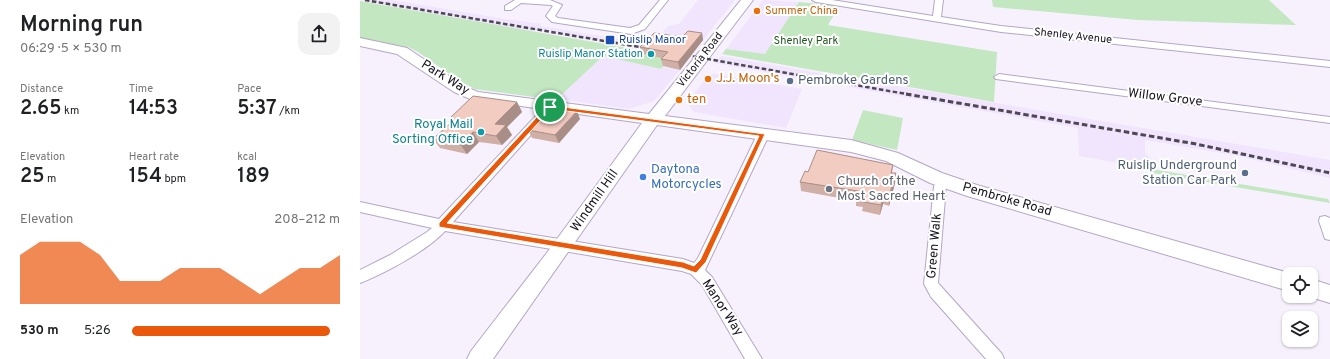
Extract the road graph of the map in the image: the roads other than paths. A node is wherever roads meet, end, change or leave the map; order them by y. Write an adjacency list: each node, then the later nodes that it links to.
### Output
1 (516, 0): 7 (street); 9 (street)
2 (664, 0): 9 (street)
3 (747, 0): 15 (street, Victoria Road)
4 (816, 0): 6 (street, Shenley Avenue)
5 (939, 0): 8 (street)
6 (845, 2): 8 (street, Shenley Avenue)
7 (508, 8)
8 (937, 19): 12 (street, Shenley Avenue)
9 (647, 20): 10 (street)
10 (657, 21)
11 (360, 43): 14 (street, Park Way)
12 (1330, 64)
13 (999, 77): 16 (street, Willow Grove)
14 (550, 107): 15 (street, Park Way); 21 (street)
15 (652, 120): 17 (street, Pembroke Road); 23 (street, Windmill Hill)
16 (1330, 120)
17 (763, 135): 18 (street, Pembroke Road); 24 (street)
18 (943, 181): 26 (street, Pembroke Road); 31 (street, Green Walk)
19 (360, 207): 21 (street, Manor Way)
20 (1325, 222): 22 (street)
21 (442, 225): 23 (street, Manor Way); 25 (street)
22 (1330, 235)
23 (564, 245): 24 (street, Manor Way); 29 (street, Windmill Hill)
24 (696, 270): 30 (street, Manor Way)
25 (360, 277)
26 (1282, 280)
27 (1318, 290): 28 (street)
28 (1330, 294)
29 (479, 359)
30 (754, 359)
31 (996, 359)

